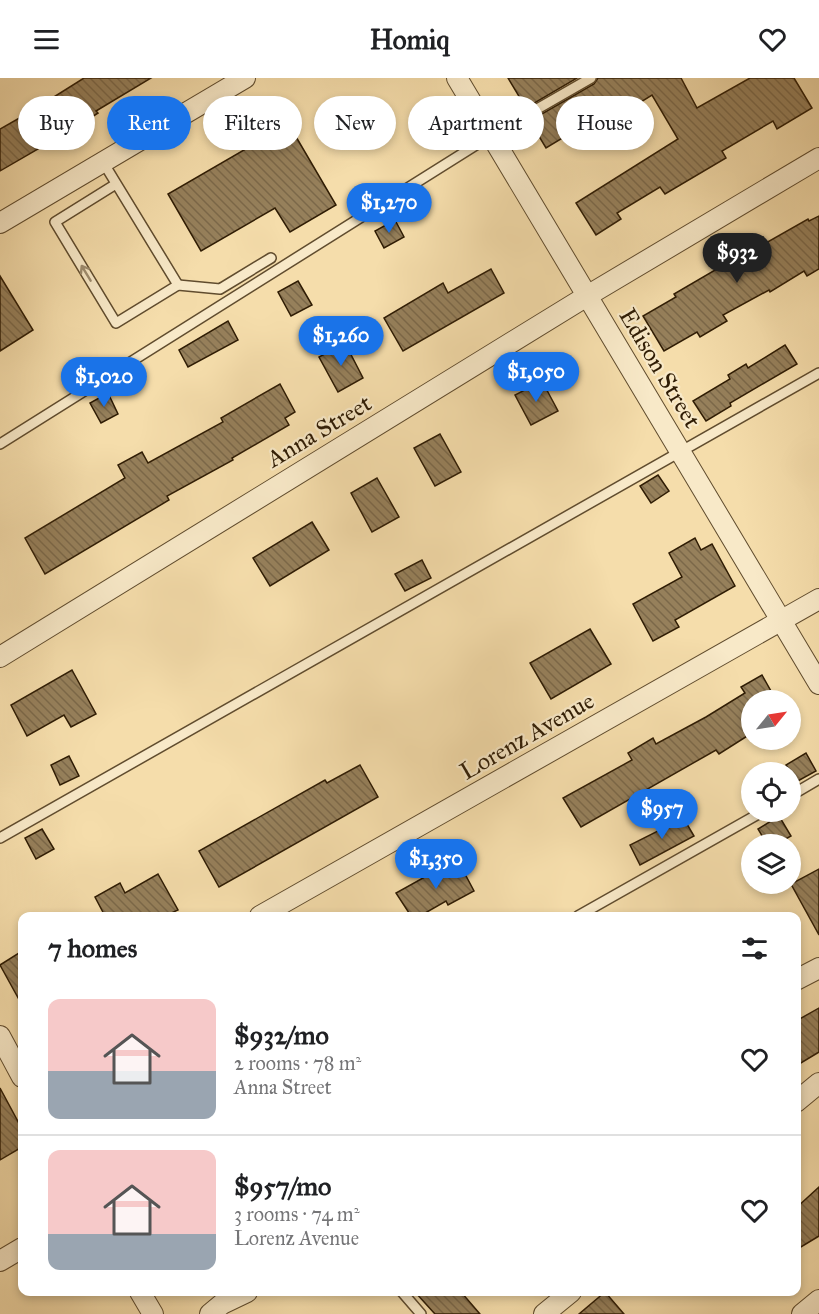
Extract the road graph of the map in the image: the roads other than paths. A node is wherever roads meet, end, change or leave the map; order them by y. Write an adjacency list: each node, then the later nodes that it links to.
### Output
1 (245, 78): 9 (street)
2 (457, 78): 4 (street, Edison Street)
3 (591, 78): 5 (lane)
4 (468, 96)
5 (544, 105)
6 (468, 150): 16 (lane)
7 (501, 150): 14 (street, Edison Street)
8 (819, 158): 14 (street, Anna Street)
9 (103, 162): 10 (lane); 11 (street)
10 (116, 184): 13 (lane); 13 (lane, one-way to 10)
11 (0, 223)
12 (271, 258): 13 (lane)
13 (178, 285)
14 (587, 296): 17 (street, Edison Street); 20 (street, Anna Street)
15 (819, 374): 17 (lane)
16 (0, 444)
17 (681, 453): 19 (street, Edison Street); 25 (lane)
18 (819, 599): 19 (street, Lorenz Avenue)
19 (781, 621): 21 (street, Edison Street); 26 (street, Lorenz Avenue)
20 (0, 657)
21 (819, 684)
22 (819, 779): 23 (lane)
23 (801, 789)
24 (744, 822): 27 (lane)
25 (0, 838)
26 (267, 912)
27 (586, 912)
28 (819, 968): 29 (street)
29 (801, 977)
30 (0, 1036): 31 (street)
31 (11, 1057)
32 (819, 1083): 33 (street)
33 (801, 1098)
34 (18, 1250): 35 (street)
35 (0, 1261)
36 (142, 1296): 41 (street)
37 (239, 1296): 42 (street)
38 (405, 1296): 43 (lane)
39 (566, 1296): 44 (street)
40 (819, 1300): 45 (street)
41 (153, 1314)
42 (210, 1314)
43 (421, 1314)
44 (544, 1314)
45 (802, 1314)

